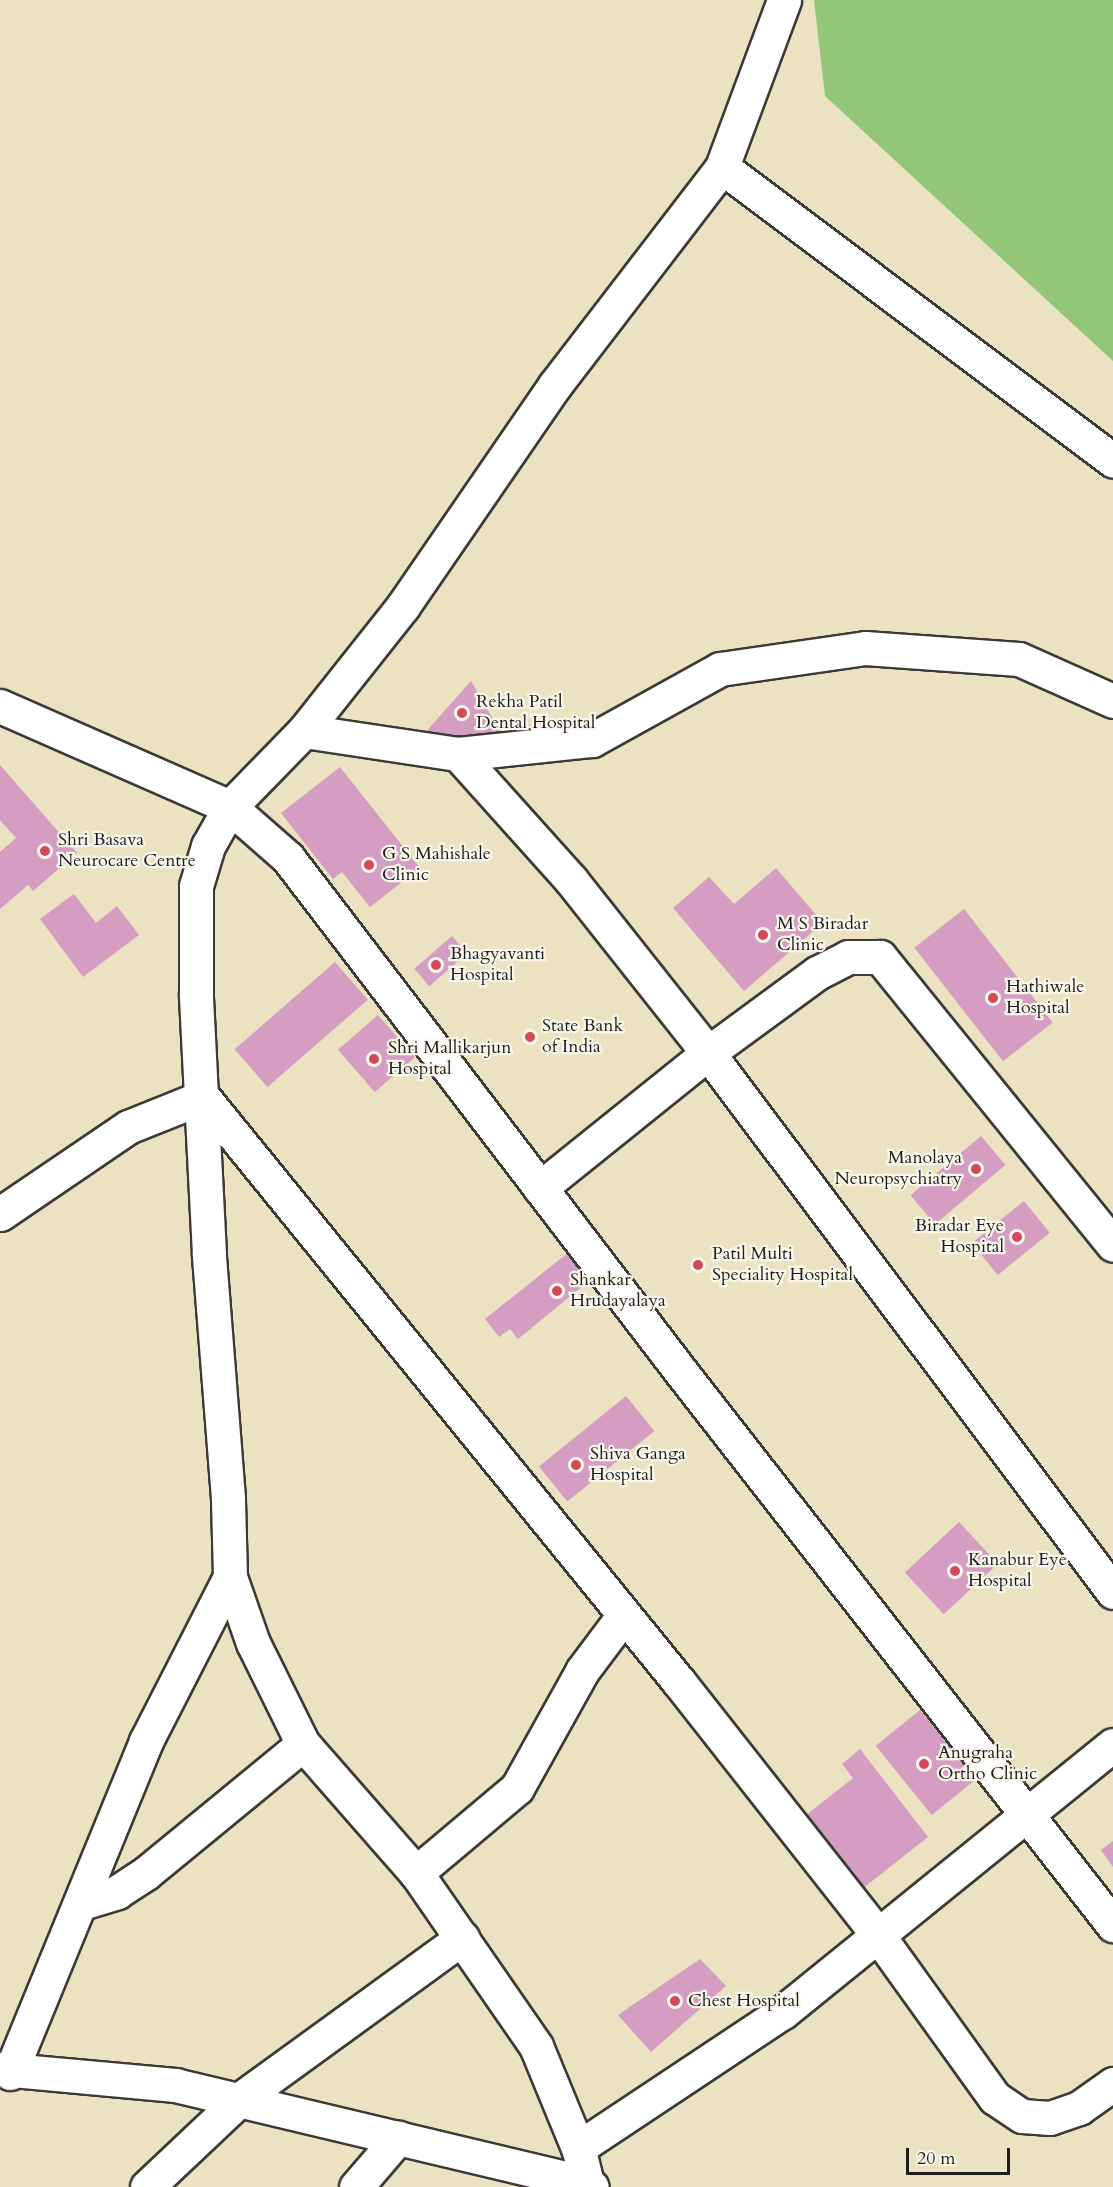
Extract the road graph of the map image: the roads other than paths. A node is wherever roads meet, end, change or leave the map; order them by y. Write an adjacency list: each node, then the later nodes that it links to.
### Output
1 (784, 0): 2 (street)
2 (722, 167): 3 (street); 6 (street)
3 (1113, 461)
4 (1113, 701): 7 (street)
5 (0, 706): 8 (street)
6 (304, 730): 7 (street); 8 (street)
7 (458, 754): 9 (street)
8 (230, 807): 10 (street); 11 (street)
9 (708, 1053): 11 (street); 13 (street); 15 (street)
10 (203, 1097): 12 (street); 14 (street); 16 (street)
11 (540, 1188): 19 (street)
12 (0, 1214)
13 (1113, 1245)
14 (231, 1577): 17 (street); 21 (street)
15 (1113, 1593)
16 (624, 1615): 20 (street); 23 (street)
17 (303, 1744): 20 (street); 21 (street)
18 (1113, 1745): 19 (street)
19 (1027, 1811): 22 (street); 23 (street)
20 (416, 1873): 24 (street)
21 (82, 1904): 25 (street)
22 (1113, 1925)
23 (877, 1934): 26 (street); 29 (street)
24 (462, 1938): 27 (street); 29 (street)
25 (5, 2071): 27 (street)
26 (1113, 2084)
27 (240, 2100): 28 (street); 32 (street)
28 (398, 2138): 30 (street); 33 (street)
29 (578, 2148): 31 (street)
30 (540, 2180): 31 (street)
31 (589, 2185)
32 (147, 2187)
33 (356, 2187)

